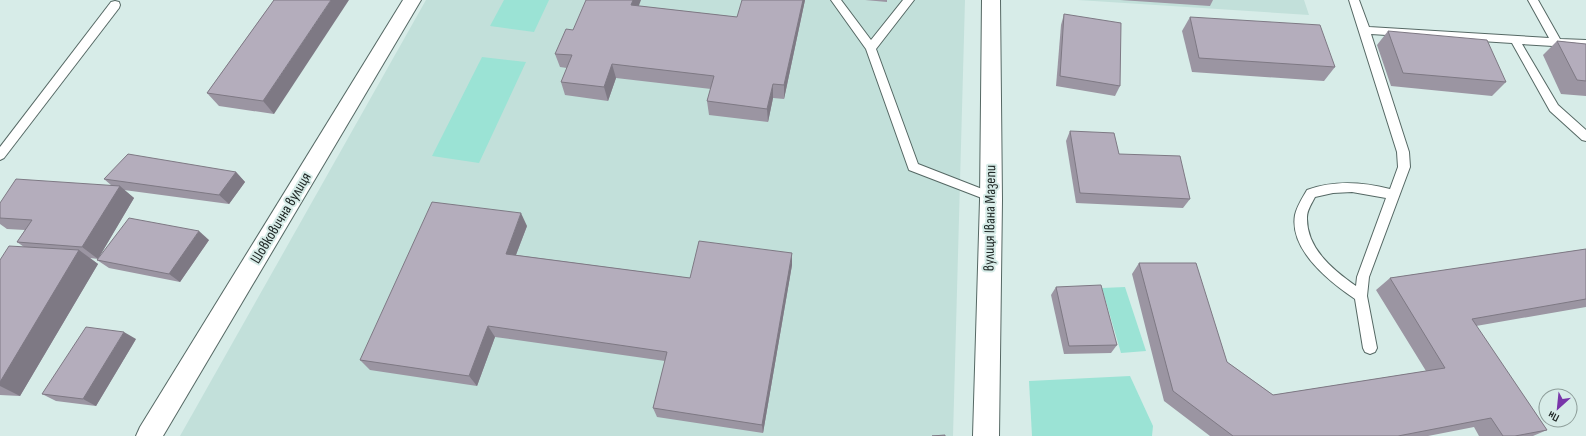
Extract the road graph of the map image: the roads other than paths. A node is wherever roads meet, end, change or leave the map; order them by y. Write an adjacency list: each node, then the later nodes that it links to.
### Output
1 (412, 0): 19 (street, Шовковична вулиця)
2 (836, 0): 12 (lane)
3 (909, 0): 12 (lane)
4 (991, 0): 16 (street, вулиця Івана Мазепи)
5 (1354, 0): 8 (lane)
6 (1533, 0): 10 (lane)
7 (115, 5): 14 (lane)
8 (1365, 30): 9 (lane); 15 (lane)
9 (1516, 40): 10 (lane); 13 (lane)
10 (1557, 42): 11 (lane)
11 (1586, 44)
12 (871, 48): 16 (lane)
13 (1586, 137)
14 (0, 155)
15 (1393, 195): 17 (lane); 17 (lane)
16 (991, 197): 20 (street, вулиця Івана Мазепи)
17 (1361, 296): 18 (lane)
18 (1370, 348)
19 (149, 436)
20 (986, 436)

